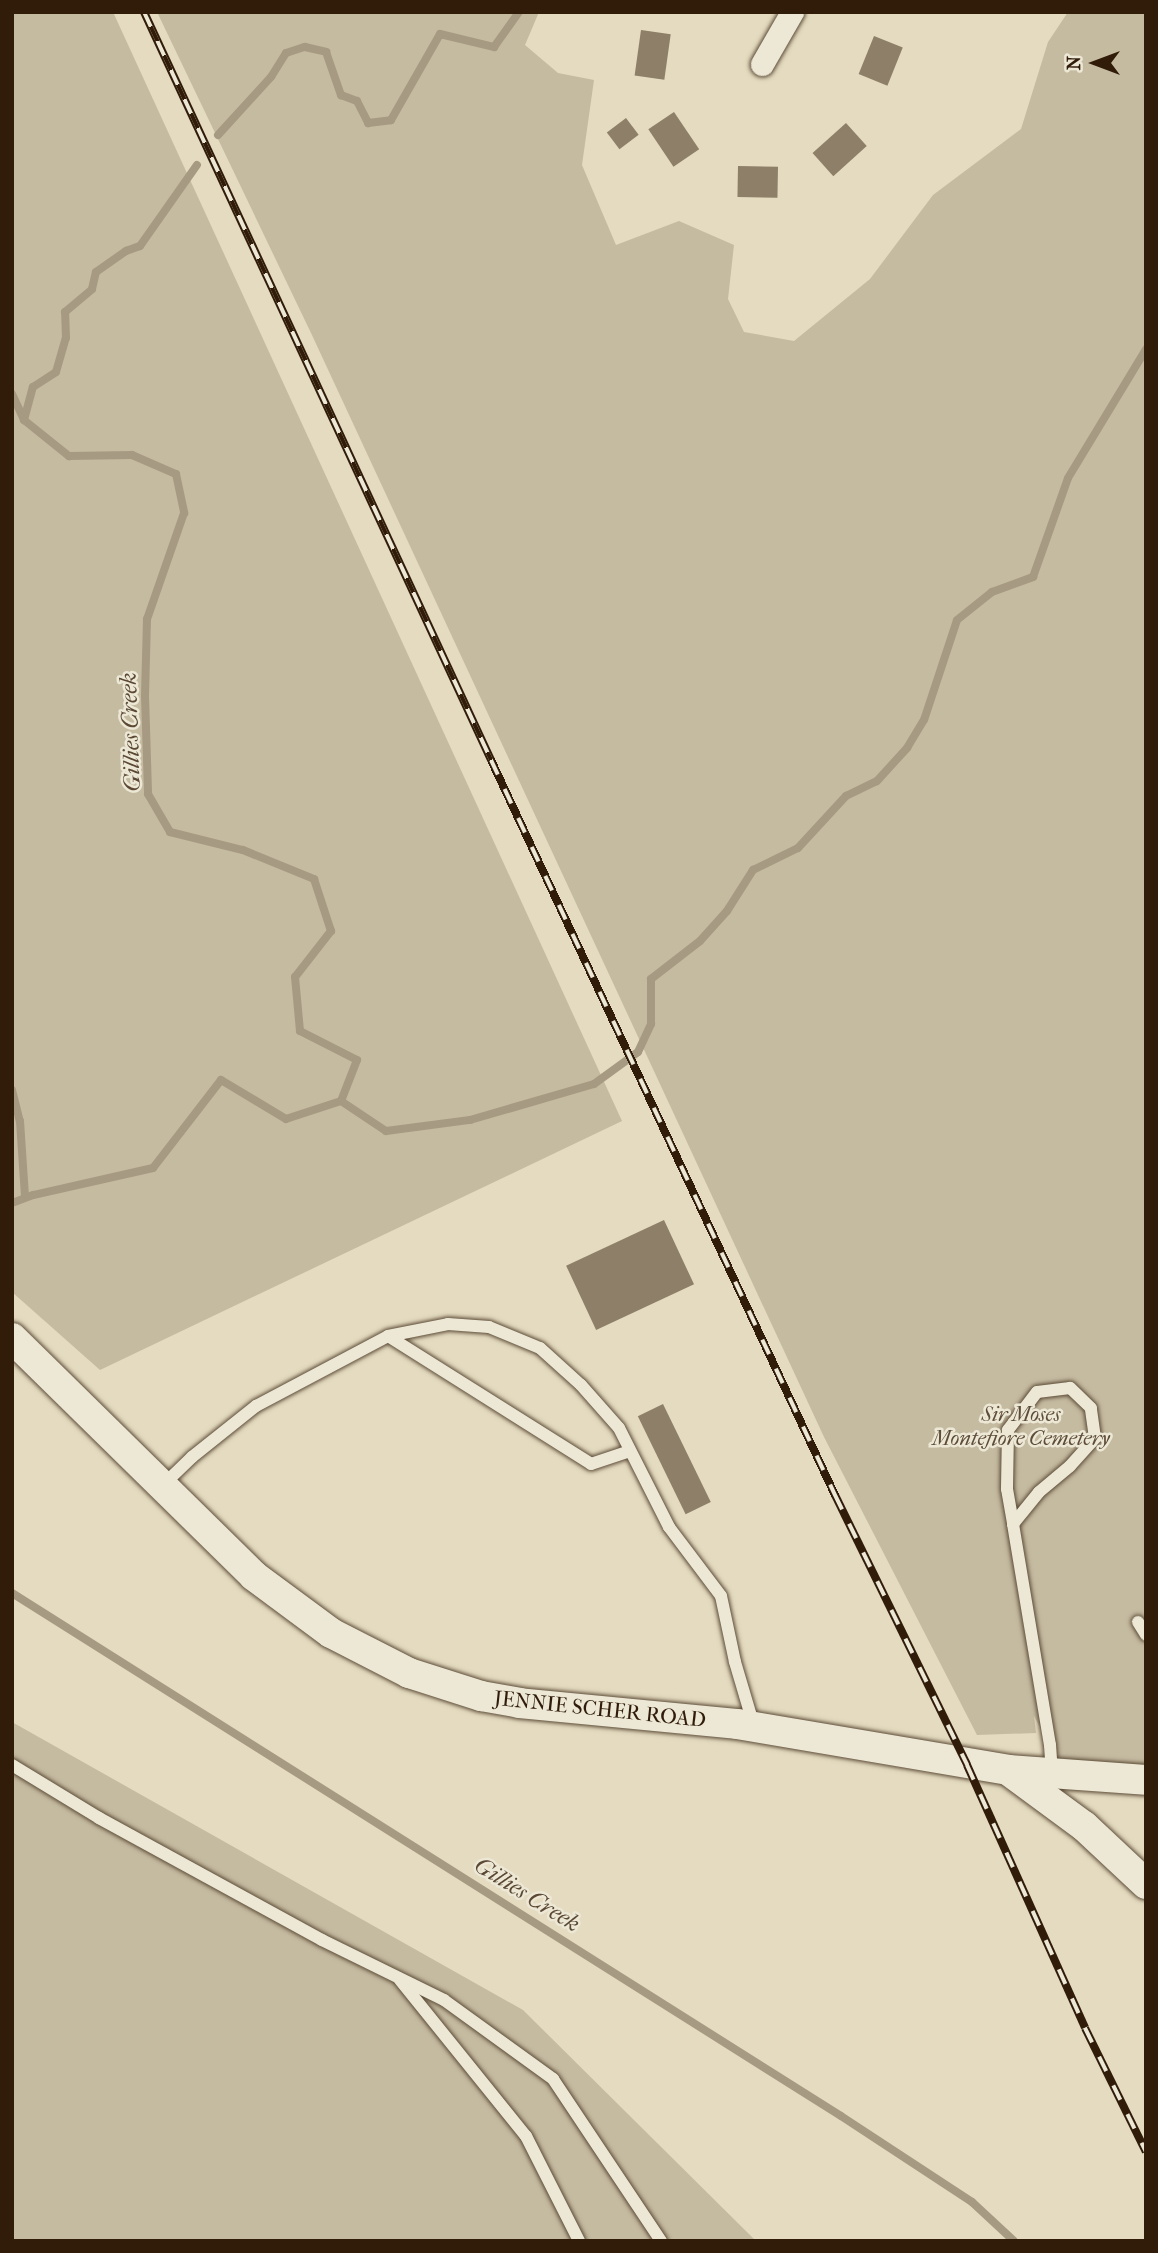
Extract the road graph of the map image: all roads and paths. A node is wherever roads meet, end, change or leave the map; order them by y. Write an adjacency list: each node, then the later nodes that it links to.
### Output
1 (792, 12): 2 (street)
2 (762, 64)
3 (388, 1336): 5 (lane); 5 (lane); 6 (lane)
4 (12, 1338): 6 (street, JENNIE SCHER ROAD)
5 (630, 1451): 10 (lane)
6 (162, 1486): 10 (street, JENNIE SCHER ROAD)
7 (1013, 1524): 7 (lane); 13 (lane)
8 (1138, 1622): 9 (lane)
9 (1146, 1636)
10 (755, 1727): 12 (street, JENNIE SCHER ROAD)
11 (12, 1765): 16 (lane)
12 (1008, 1770): 13 (street, JENNIE SCHER ROAD); 15 (street)
13 (1052, 1774): 14 (street, JENNIE SCHER ROAD)
14 (1146, 1780)
15 (1146, 1884)
16 (398, 1977): 17 (lane); 18 (lane)
17 (579, 2241)
18 (661, 2241)

